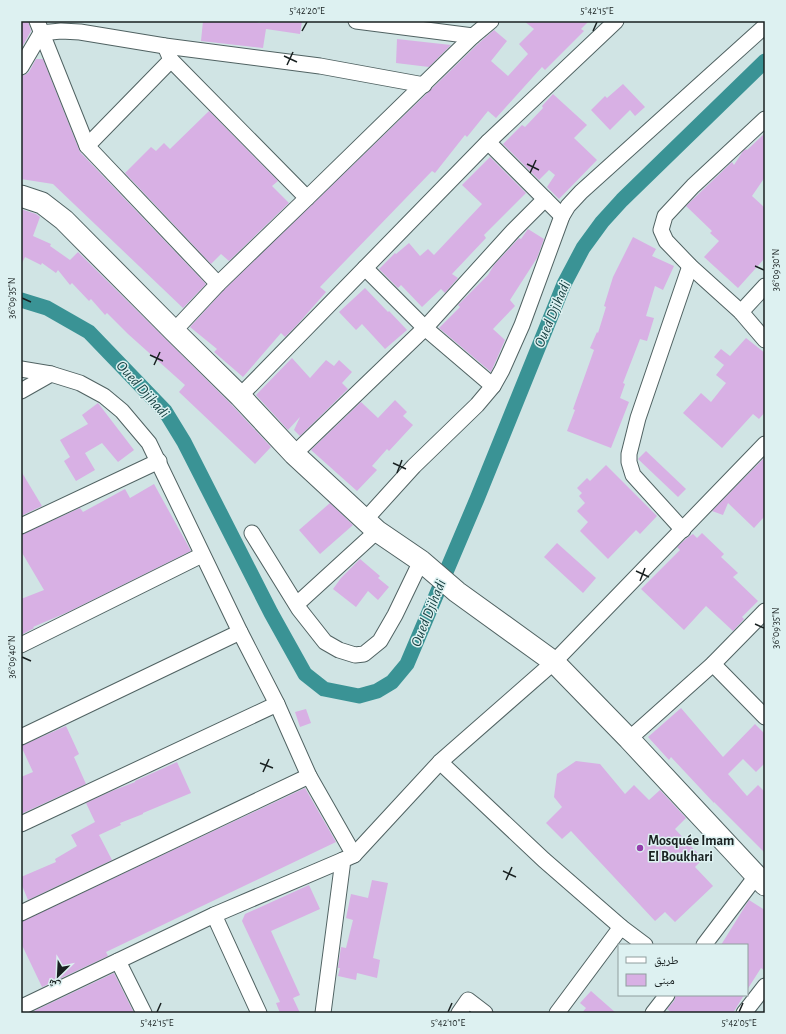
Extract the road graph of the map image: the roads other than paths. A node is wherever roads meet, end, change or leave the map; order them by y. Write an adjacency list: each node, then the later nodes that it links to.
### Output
1 (356, 21): 6 (street)
2 (491, 21): 6 (street)
3 (616, 21): 12 (street)
4 (765, 26): 17 (street)
5 (39, 27): 7 (street); 9 (street); 13 (street)
6 (473, 36): 10 (street)
7 (165, 46): 8 (street); 10 (street)
8 (171, 60): 13 (street); 15 (street)
9 (21, 67)
10 (424, 84): 15 (street)
11 (765, 119): 18 (street)
12 (488, 142): 16 (street); 19 (street)
13 (87, 146): 20 (street)
14 (21, 196): 24 (street)
15 (307, 198): 20 (street)
16 (545, 199): 17 (street); 23 (street)
17 (562, 216): 28 (street)
18 (690, 266): 22 (street); 36 (street)
19 (365, 268): 23 (street); 30 (street)
20 (218, 284): 24 (street)
21 (765, 286): 22 (street)
22 (740, 312): 25 (street)
23 (425, 328): 28 (street); 32 (street)
24 (174, 331): 30 (street)
25 (765, 340)
26 (21, 369): 27 (street)
27 (51, 374): 29 (street); 33 (street)
28 (493, 386): 34 (street)
29 (21, 391)
30 (240, 396): 32 (street)
31 (765, 444): 36 (street)
32 (294, 454): 34 (street)
33 (159, 461): 35 (street); 38 (street)
34 (371, 525): 39 (street); 40 (street)
35 (21, 526)
36 (683, 530): 44 (street)
37 (252, 533): 40 (street)
38 (202, 555): 42 (street); 43 (street)
39 (426, 566): 40 (street); 44 (street)
40 (297, 604)
41 (765, 611): 45 (street)
42 (240, 632): 46 (street); 48 (street)
43 (21, 645)
44 (554, 662): 49 (street); 50 (street)
45 (713, 664): 47 (street); 49 (street)
46 (277, 704): 51 (street); 52 (street)
47 (765, 717)
48 (21, 737)
49 (629, 739): 54 (street)
50 (440, 762): 53 (street); 57 (street)
51 (309, 776): 53 (street); 55 (street)
52 (21, 824)
53 (349, 858): 56 (street); 66 (street)
54 (761, 880): 59 (street)
55 (21, 913)
56 (214, 916): 60 (street); 65 (street)
57 (620, 927): 58 (street); 69 (street)
58 (644, 944)
59 (705, 944)
60 (118, 961): 63 (street); 64 (street)
61 (765, 986): 71 (street)
62 (666, 996): 70 (street)
63 (26, 1004)
64 (144, 1013)
65 (259, 1013)
66 (323, 1013)
67 (459, 1013): 68 (street)
68 (485, 1013)
69 (557, 1013)
70 (653, 1013)
71 (744, 1013)

